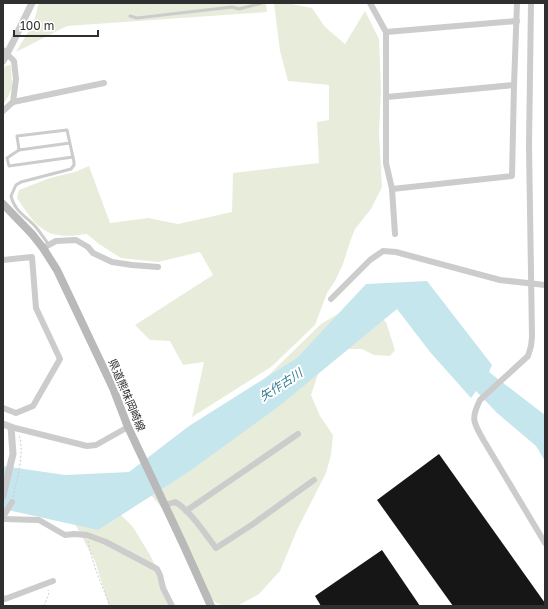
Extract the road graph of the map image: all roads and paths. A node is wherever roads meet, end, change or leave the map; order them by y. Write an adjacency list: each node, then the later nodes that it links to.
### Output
1 (32, 3): 11 (street)
2 (233, 3): 7 (lane)
3 (262, 3): 7 (lane)
4 (370, 3): 10 (street)
5 (517, 3): 9 (street)
6 (531, 3): 27 (street)
7 (234, 7): 8 (lane)
8 (130, 16)
9 (516, 21): 10 (street); 14 (street)
10 (386, 32): 15 (street)
11 (5, 51): 12 (street); 16 (street)
12 (3, 61)
13 (104, 83): 16 (street)
14 (514, 85): 15 (street); 21 (street)
15 (387, 97): 21 (street)
16 (13, 102): 17 (street)
17 (3, 111)
18 (70, 143): 19 (lane); 19 (lane); 20 (lane)
19 (19, 150): 20 (lane)
20 (73, 157): 24 (lane)
21 (392, 189): 23 (street)
22 (3, 204): 24 (main road, 県道熊味岡崎線)
23 (395, 234)
24 (46, 246): 26 (street); 32 (main road, 県道熊味岡崎線)
25 (3, 260): 30 (street)
26 (158, 267)
27 (532, 283): 28 (street); 29 (street); 42 (street)
28 (545, 284)
29 (331, 299)
30 (3, 408)
31 (3, 424): 33 (street)
32 (128, 427): 33 (street); 38 (main road, 県道熊味岡崎線)
33 (14, 428): 36 (street); 37 (path)
34 (298, 434): 39 (street)
35 (314, 480): 39 (street)
36 (3, 496)
37 (12, 502): 40 (street)
38 (165, 505): 39 (street); 49 (main road, 県道熊味岡崎線)
39 (186, 511)
40 (3, 518): 41 (street)
41 (87, 535): 47 (path); 48 (street)
42 (545, 543)
43 (53, 581): 45 (street)
44 (47, 589): 46 (path)
45 (3, 598)
46 (44, 606)
47 (110, 606)
48 (172, 606)
49 (210, 606)

